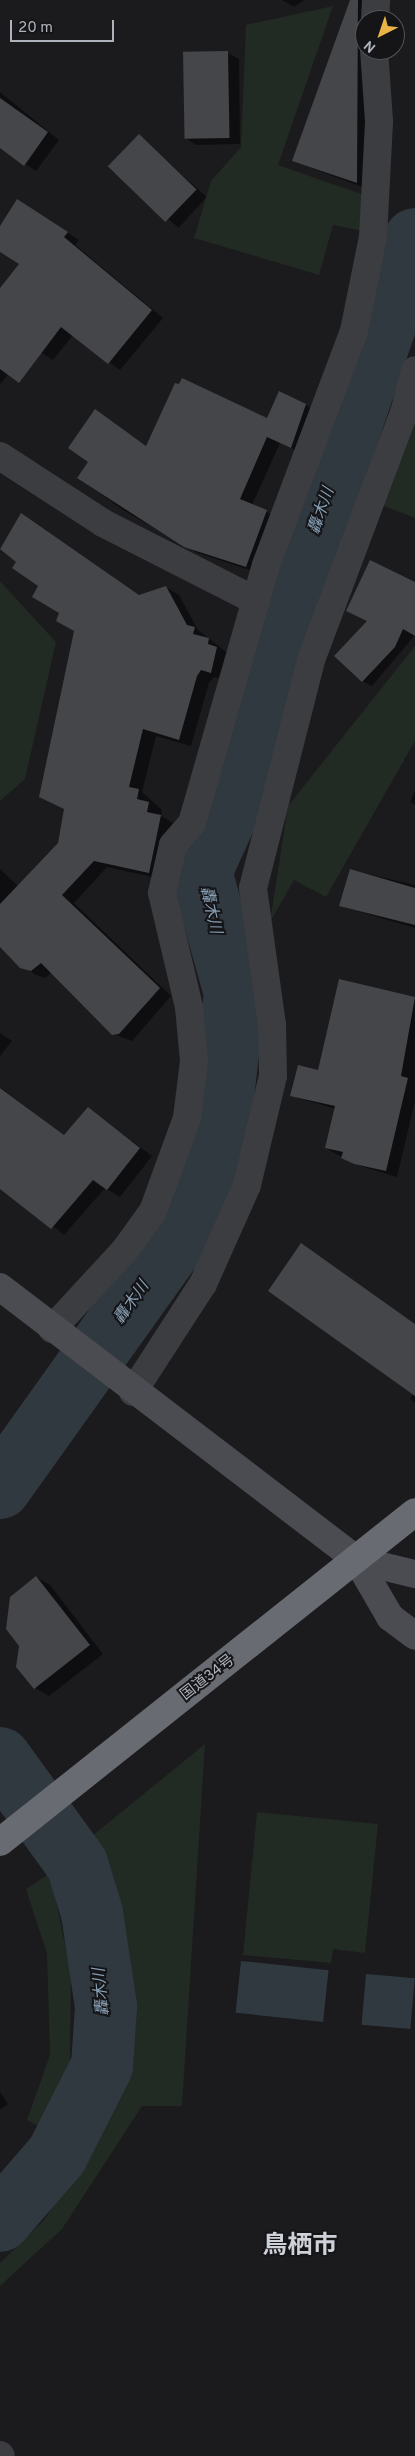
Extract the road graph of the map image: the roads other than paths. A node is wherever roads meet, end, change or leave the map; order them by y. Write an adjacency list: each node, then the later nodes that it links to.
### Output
1 (375, 60): 4 (street)
2 (415, 370): 7 (street)
3 (0, 456): 4 (street)
4 (256, 600): 6 (street)
5 (0, 1287): 6 (street)
6 (60, 1335): 7 (street)
7 (128, 1388): 9 (street)
8 (415, 1512): 9 (highway, 国道34号)
9 (357, 1560): 10 (street); 11 (street); 12 (highway, 国道34号)
10 (415, 1574)
11 (415, 1636)
12 (0, 1842)

